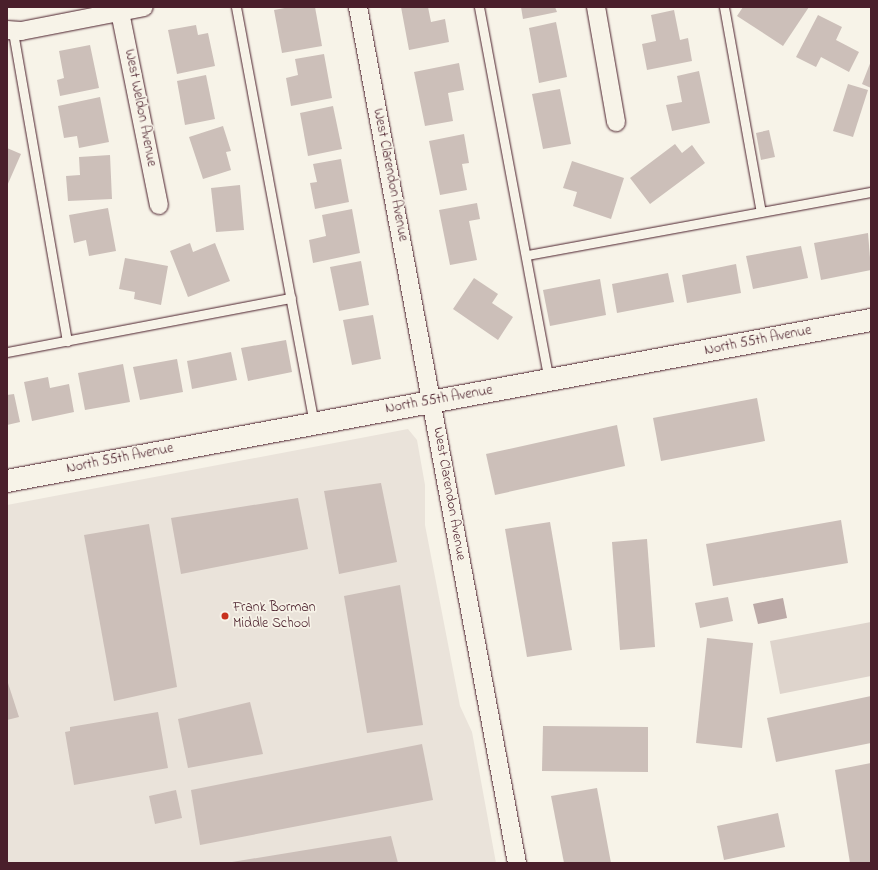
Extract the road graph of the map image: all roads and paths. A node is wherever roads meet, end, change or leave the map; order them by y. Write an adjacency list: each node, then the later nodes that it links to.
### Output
1 (144, 7): 7 (street)
2 (236, 7): 14 (lane)
3 (358, 7): 19 (street, West Clarendon Avenue)
4 (479, 7): 13 (lane)
5 (596, 7): 9 (street)
6 (724, 7): 12 (lane)
7 (120, 12): 8 (street); 11 (street, West Weldon Avenue)
8 (10, 31): 16 (lane)
9 (616, 122)
10 (871, 192): 12 (lane)
11 (159, 206)
12 (761, 212): 13 (lane)
13 (527, 255): 18 (lane)
14 (291, 298): 16 (lane); 20 (lane)
15 (871, 320): 18 (street, North 55th Avenue)
16 (67, 341): 17 (lane)
17 (7, 352)
18 (549, 380): 19 (street, North 55th Avenue)
19 (431, 401): 20 (street, North 55th Avenue); 22 (street, West Clarendon Avenue)
20 (314, 423): 21 (street, North 55th Avenue)
21 (7, 480)
22 (517, 863)

